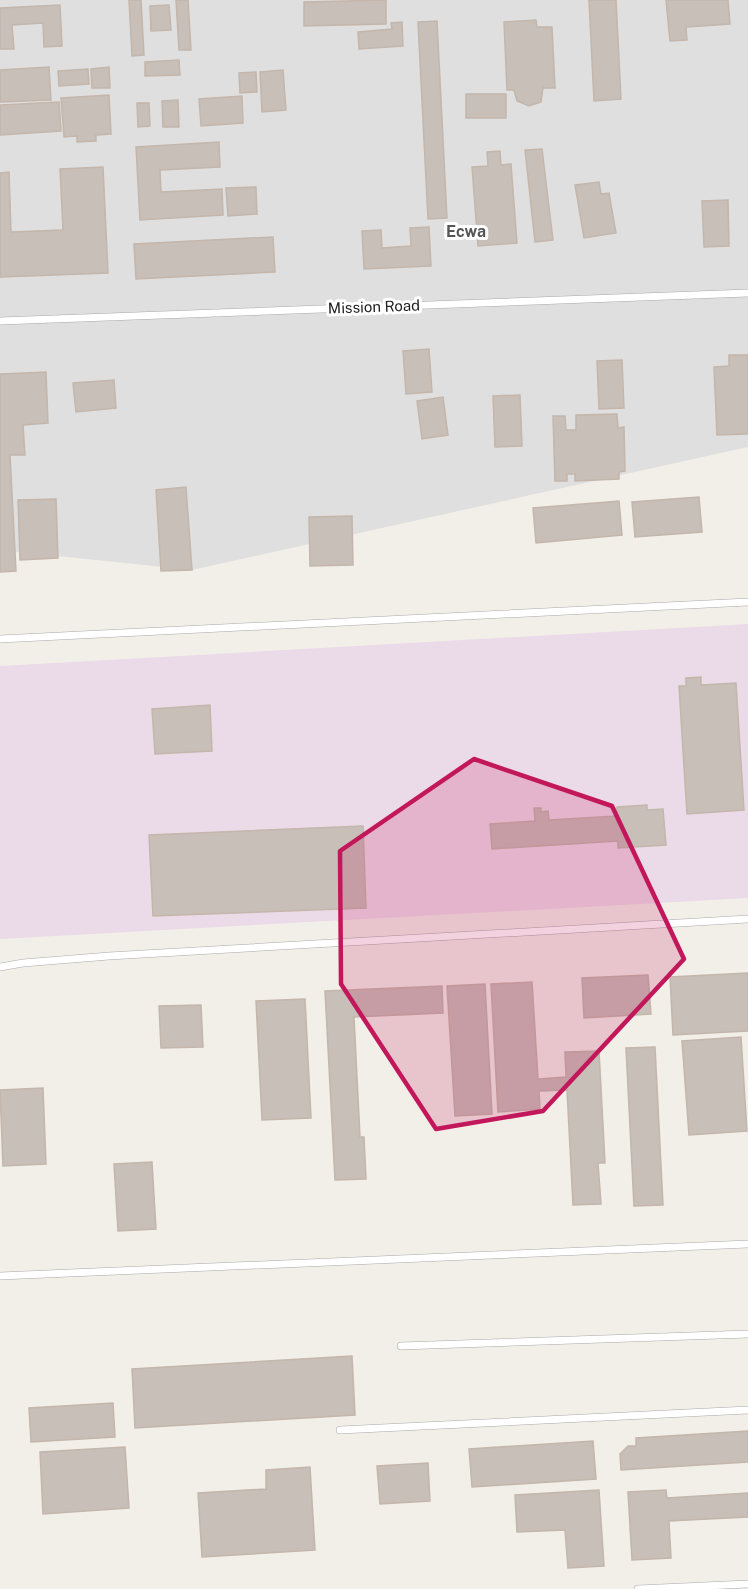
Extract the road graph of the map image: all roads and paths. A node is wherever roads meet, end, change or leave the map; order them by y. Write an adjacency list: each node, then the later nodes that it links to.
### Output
1 (748, 293): 2 (lane, Mission Road)
2 (0, 321)
3 (748, 602): 4 (lane)
4 (0, 639)
5 (748, 919): 6 (lane)
6 (0, 967)
7 (748, 1244): 8 (lane)
8 (0, 1276)
9 (748, 1334): 10 (lane)
10 (401, 1347)
11 (748, 1410): 12 (lane)
12 (340, 1430)
13 (748, 1584): 14 (lane)
14 (638, 1589)

